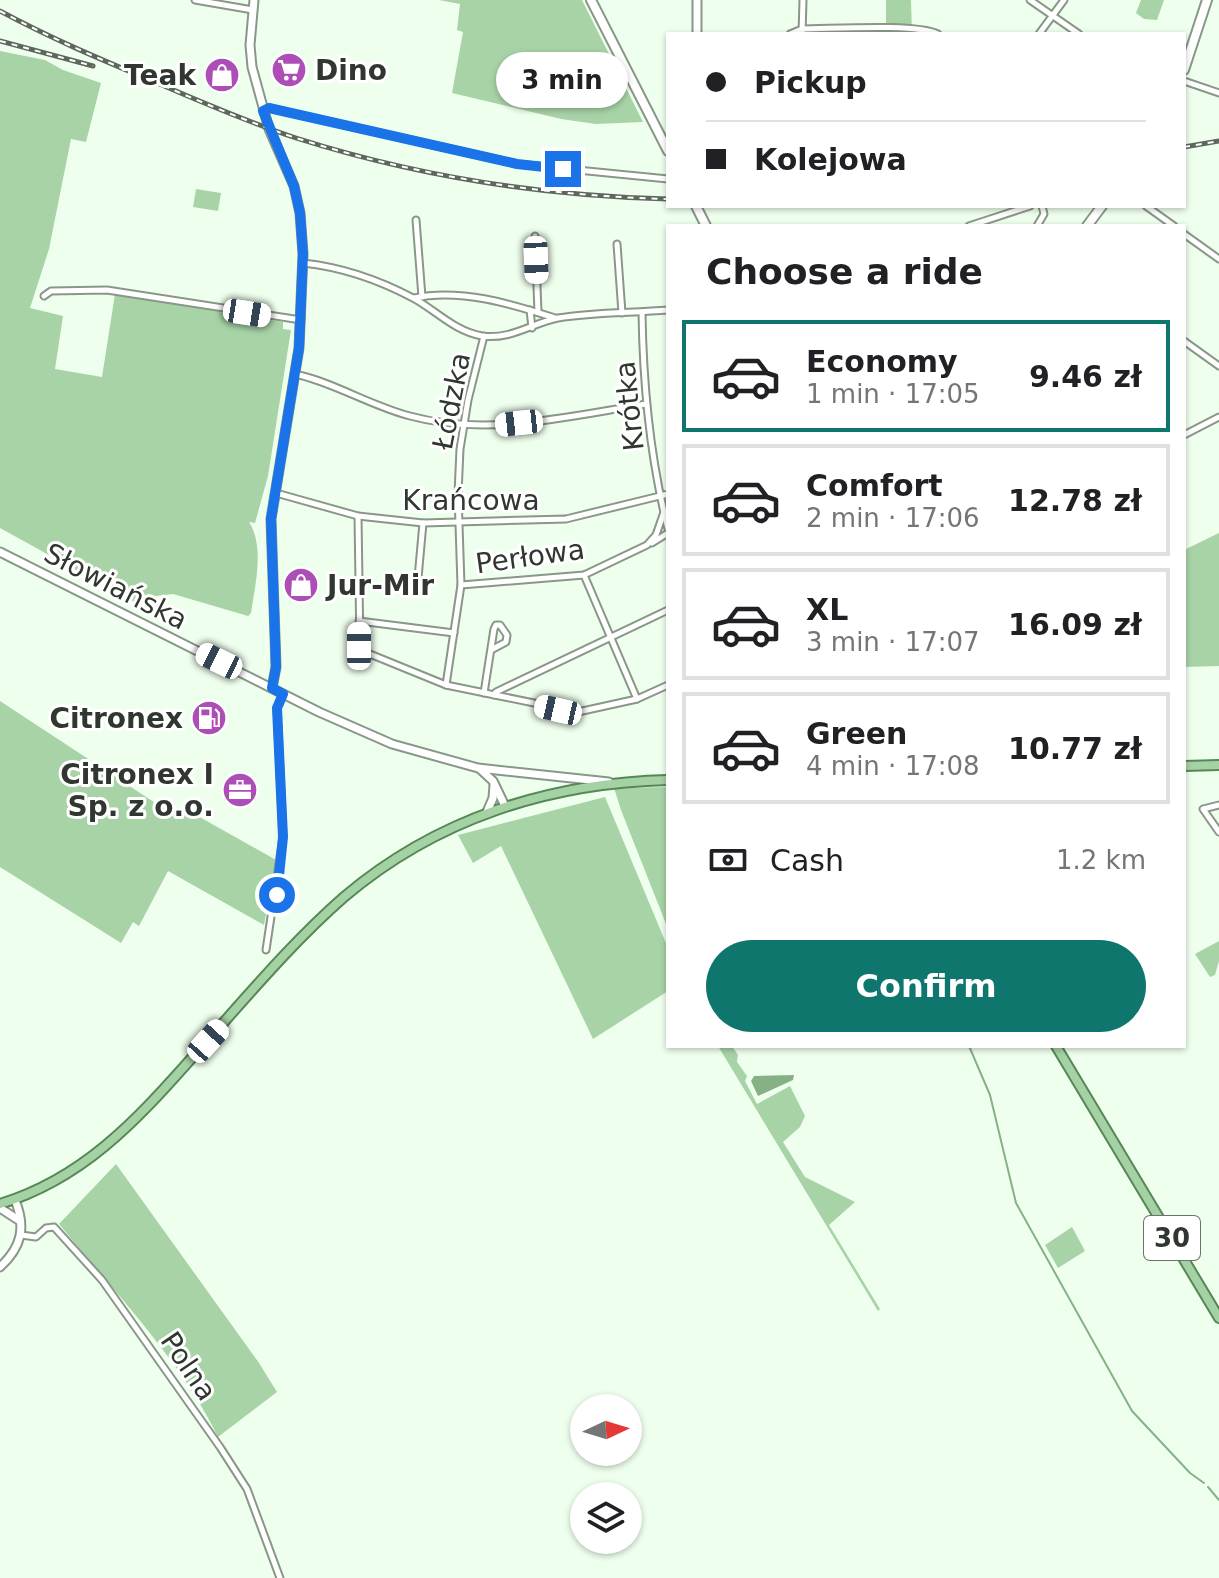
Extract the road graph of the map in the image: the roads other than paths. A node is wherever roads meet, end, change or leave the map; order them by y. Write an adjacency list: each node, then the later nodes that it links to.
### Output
1 (195, 0): 9 (street)
2 (254, 0): 9 (street)
3 (591, 0): 20 (main road)
4 (697, 0): 11 (street)
5 (803, 0): 12 (street)
6 (1030, 0): 10 (street)
7 (1064, 0): 10 (street)
8 (1207, 0): 16 (main road)
9 (253, 11): 19 (street)
10 (1052, 16): 14 (street); 15 (street)
11 (697, 32)
12 (802, 32): 13 (street)
13 (933, 32)
14 (1040, 32)
15 (1076, 32)
16 (1186, 64)
17 (1186, 82): 18 (street)
18 (1219, 93)
19 (263, 111): 21 (street); 31 (street)
20 (663, 133)
21 (666, 179)
22 (1024, 208): 25 (street)
23 (1149, 208): 26 (street)
24 (416, 220): 33 (street)
25 (975, 224)
26 (1171, 224)
27 (1186, 235): 30 (street)
28 (535, 236): 36 (street)
29 (617, 244): 38 (street)
30 (1219, 259)
31 (303, 263): 33 (street); 40 (street)
32 (44, 296): 40 (street)
33 (418, 298): 34 (street); 42 (street)
34 (530, 310): 36 (street); 41 (street)
35 (666, 310): 37 (street)
36 (538, 312): 39 (street)
37 (642, 312): 38 (street); 46 (street, Krótka)
38 (622, 313): 39 (street)
39 (556, 318): 41 (street)
40 (302, 320): 45 (street)
41 (532, 328): 42 (street)
42 (484, 336): 48 (street, Łódzka)
43 (1186, 342): 44 (street)
44 (1219, 366)
45 (295, 374): 48 (street); 50 (street)
46 (646, 404): 48 (street); 51 (street, Krótka)
47 (1219, 417): 49 (street)
48 (463, 425): 56 (street, Łódzka)
49 (1186, 434)
50 (275, 493): 53 (street, Krańcowa); 70 (street)
51 (665, 495): 52 (street, Perłowa); 56 (street, Krańcowa)
52 (664, 512): 54 (street, Perłowa); 58 (street)
53 (358, 516): 55 (street, Krańcowa); 64 (street)
54 (666, 522)
55 (423, 523): 56 (street, Krańcowa); 62 (street)
56 (459, 523): 61 (street, Łódzka)
57 (666, 532): 58 (street, Perłowa)
58 (647, 545): 60 (street, Perłowa)
59 (0, 552): 70 (street, Słowiańska)
60 (584, 575): 61 (street, Perłowa); 66 (street)
61 (461, 585): 65 (street, Łódzka)
62 (417, 589)
63 (666, 611): 66 (street)
64 (359, 621): 65 (street); 68 (street)
65 (454, 633): 68 (street, Łódzka)
66 (612, 636): 73 (street); 74 (street)
67 (491, 650): 67 (street); 71 (street)
68 (446, 685): 71 (street)
69 (666, 686): 74 (street)
70 (272, 688): 72 (street, Słowiańska)
71 (484, 693): 73 (street)
72 (283, 694): 77 (street, Słowiańska); 85 (street)
73 (494, 695): 74 (street)
74 (637, 699)
75 (1219, 765): 76 (main road)
76 (1186, 766)
77 (478, 768): 79 (street); 80 (street, Słowiańska)
78 (666, 780): 79 (main road)
79 (609, 782): 82 (main road)
80 (494, 783): 82 (street, Słowiańska); 83 (street)
81 (1219, 805): 84 (street)
82 (505, 806): 83 (main road)
83 (487, 812): 87 (main road)
84 (1219, 832)
85 (266, 950)
86 (1057, 1048): 92 (main road, 30)
87 (15, 1200): 88 (main road); 89 (street)
88 (0, 1206): 89 (street)
89 (21, 1222): 90 (street)
90 (21, 1235): 91 (street); 93 (street, Polna)
91 (0, 1267)
92 (1219, 1318)
93 (280, 1578)

